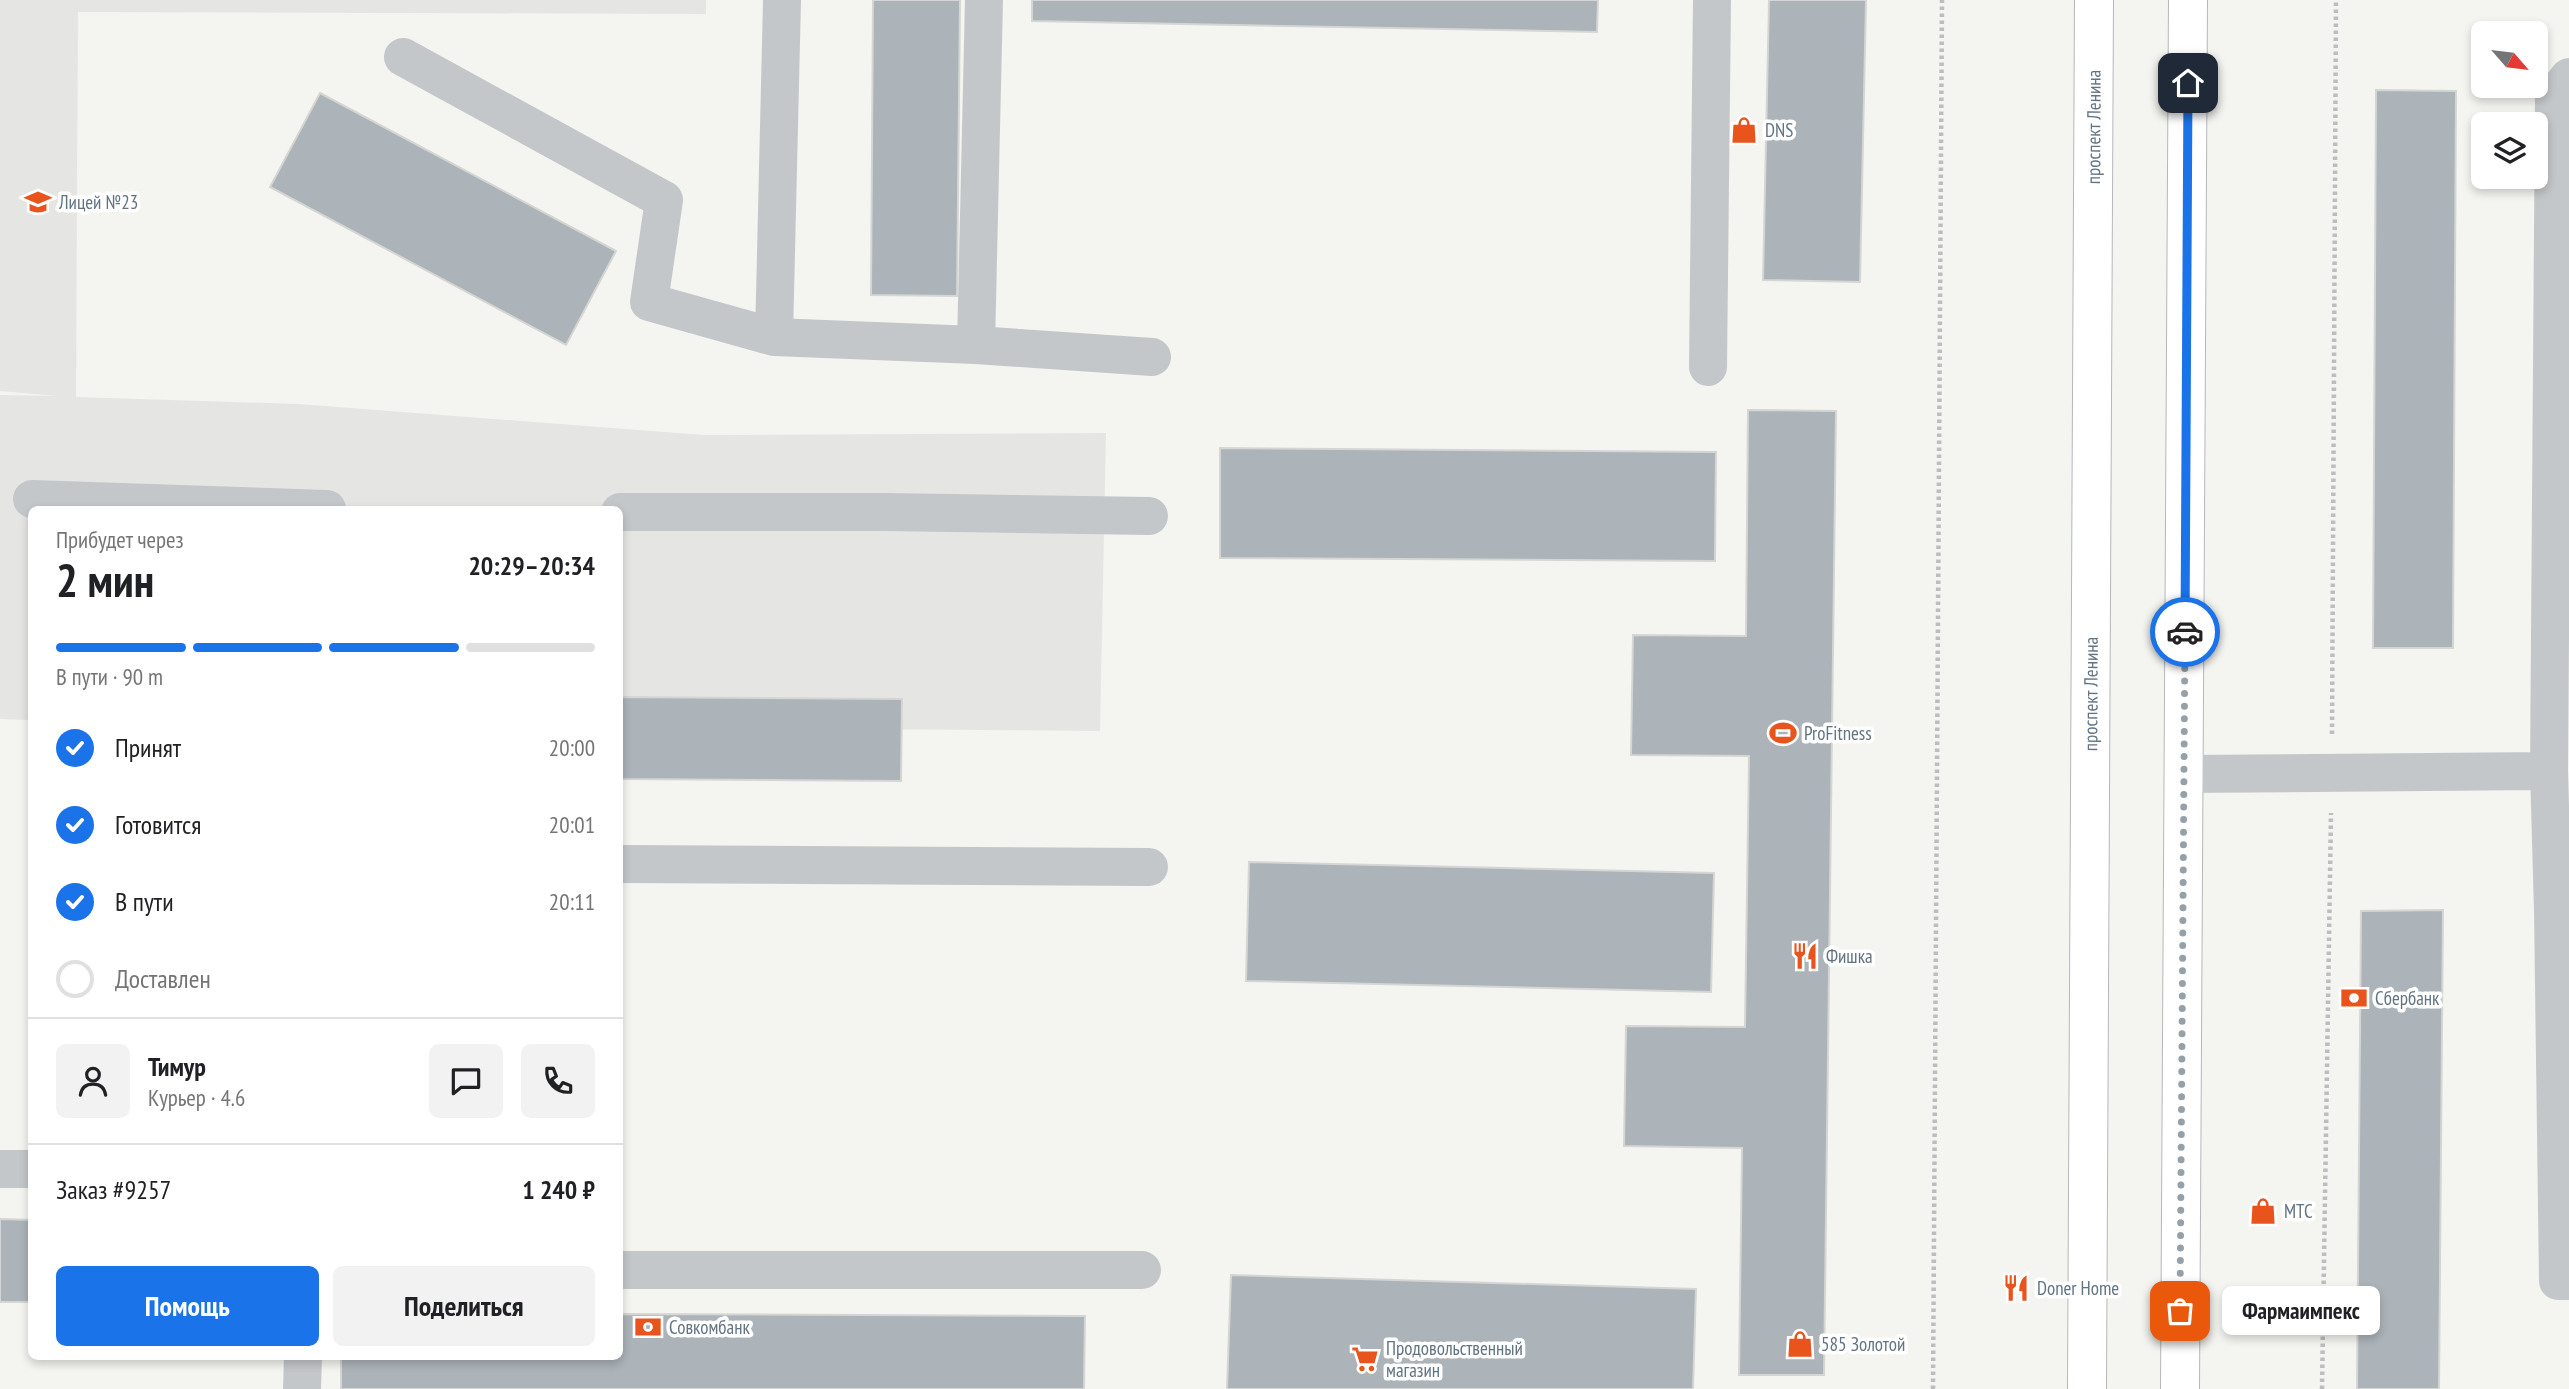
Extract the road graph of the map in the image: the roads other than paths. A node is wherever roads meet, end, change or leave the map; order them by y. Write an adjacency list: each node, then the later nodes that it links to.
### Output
1 (782, 0): 9 (lane)
2 (984, 0): 10 (lane)
3 (1712, 0): 12 (lane)
4 (2094, 0): 29 (main road, проспект Ленина)
5 (2188, 0): 18 (main road)
6 (403, 57): 9 (lane)
7 (2569, 77): 8 (lane)
8 (2561, 227): 17 (lane)
9 (774, 337): 10 (lane)
10 (976, 345): 11 (lane)
11 (1152, 357)
12 (1708, 367)
13 (32, 499): 14 (lane)
14 (238, 506)
15 (623, 512): 16 (lane)
16 (1149, 516)
17 (2549, 771): 18 (lane); 21 (lane)
18 (2184, 774): 30 (main road)
19 (623, 864): 20 (lane)
20 (1149, 867)
21 (2561, 911): 26 (lane)
22 (28, 1169): 23 (lane)
23 (0, 1170)
24 (623, 1270): 25 (lane)
25 (1142, 1270)
26 (2569, 1281)
27 (303, 1360): 28 (lane)
28 (302, 1389)
29 (2087, 1389)
30 (2180, 1389)

